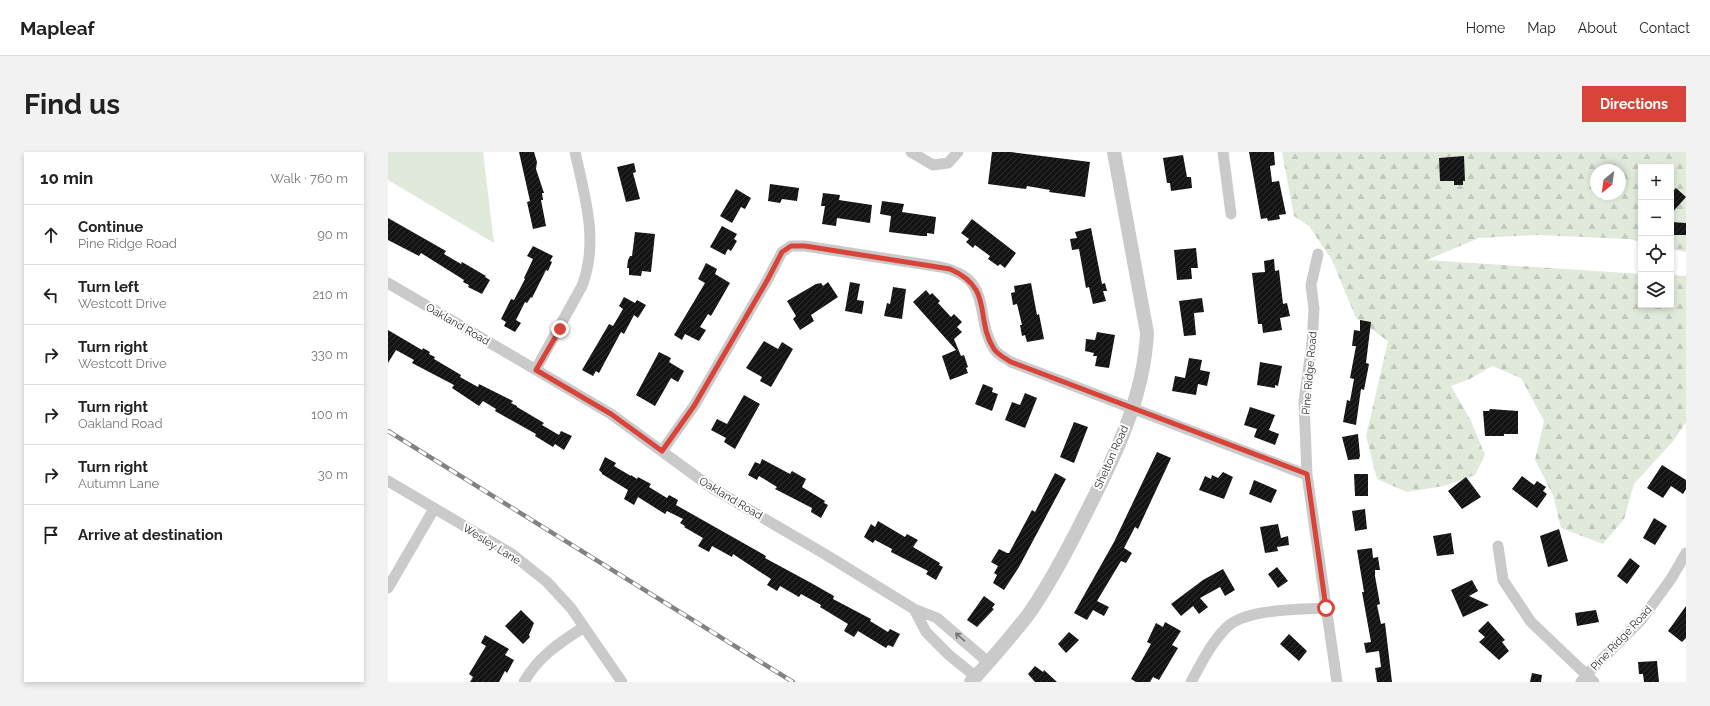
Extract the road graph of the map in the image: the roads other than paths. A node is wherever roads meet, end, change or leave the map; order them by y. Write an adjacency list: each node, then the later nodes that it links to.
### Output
1 (575, 152): 9 (street)
2 (911, 152): 3 (street)
3 (958, 152)
4 (1114, 152): 10 (street, Shelton Road)
5 (1223, 152): 6 (street)
6 (1231, 214)
7 (1318, 254): 12 (street, Pine Ridge Road)
8 (388, 283): 9 (street, Oakland Road)
9 (536, 370): 11 (street, Oakland Road)
10 (1132, 407): 11 (street); 12 (street); 21 (street, Shelton Road)
11 (662, 451): 19 (street, Oakland Road)
12 (1307, 474): 18 (street, Pine Ridge Road)
13 (388, 481): 14 (street, Wesley Lane)
14 (434, 509): 17 (street); 20 (street, Wesley Lane)
15 (1498, 546): 23 (street)
16 (1686, 553): 23 (street, Pine Ridge Road)
17 (388, 588)
18 (1326, 608): 26 (street); 27 (street, Pine Ridge Road)
19 (914, 609): 21 (street, Oakland Road, one-way to 19); 22 (street)
20 (584, 627): 24 (street); 25 (street, Wesley Lane)
21 (989, 663): 22 (street, Shelton Road)
22 (973, 679)
23 (1587, 680)
24 (524, 682)
25 (622, 682)
26 (1191, 682)
27 (1337, 682)

